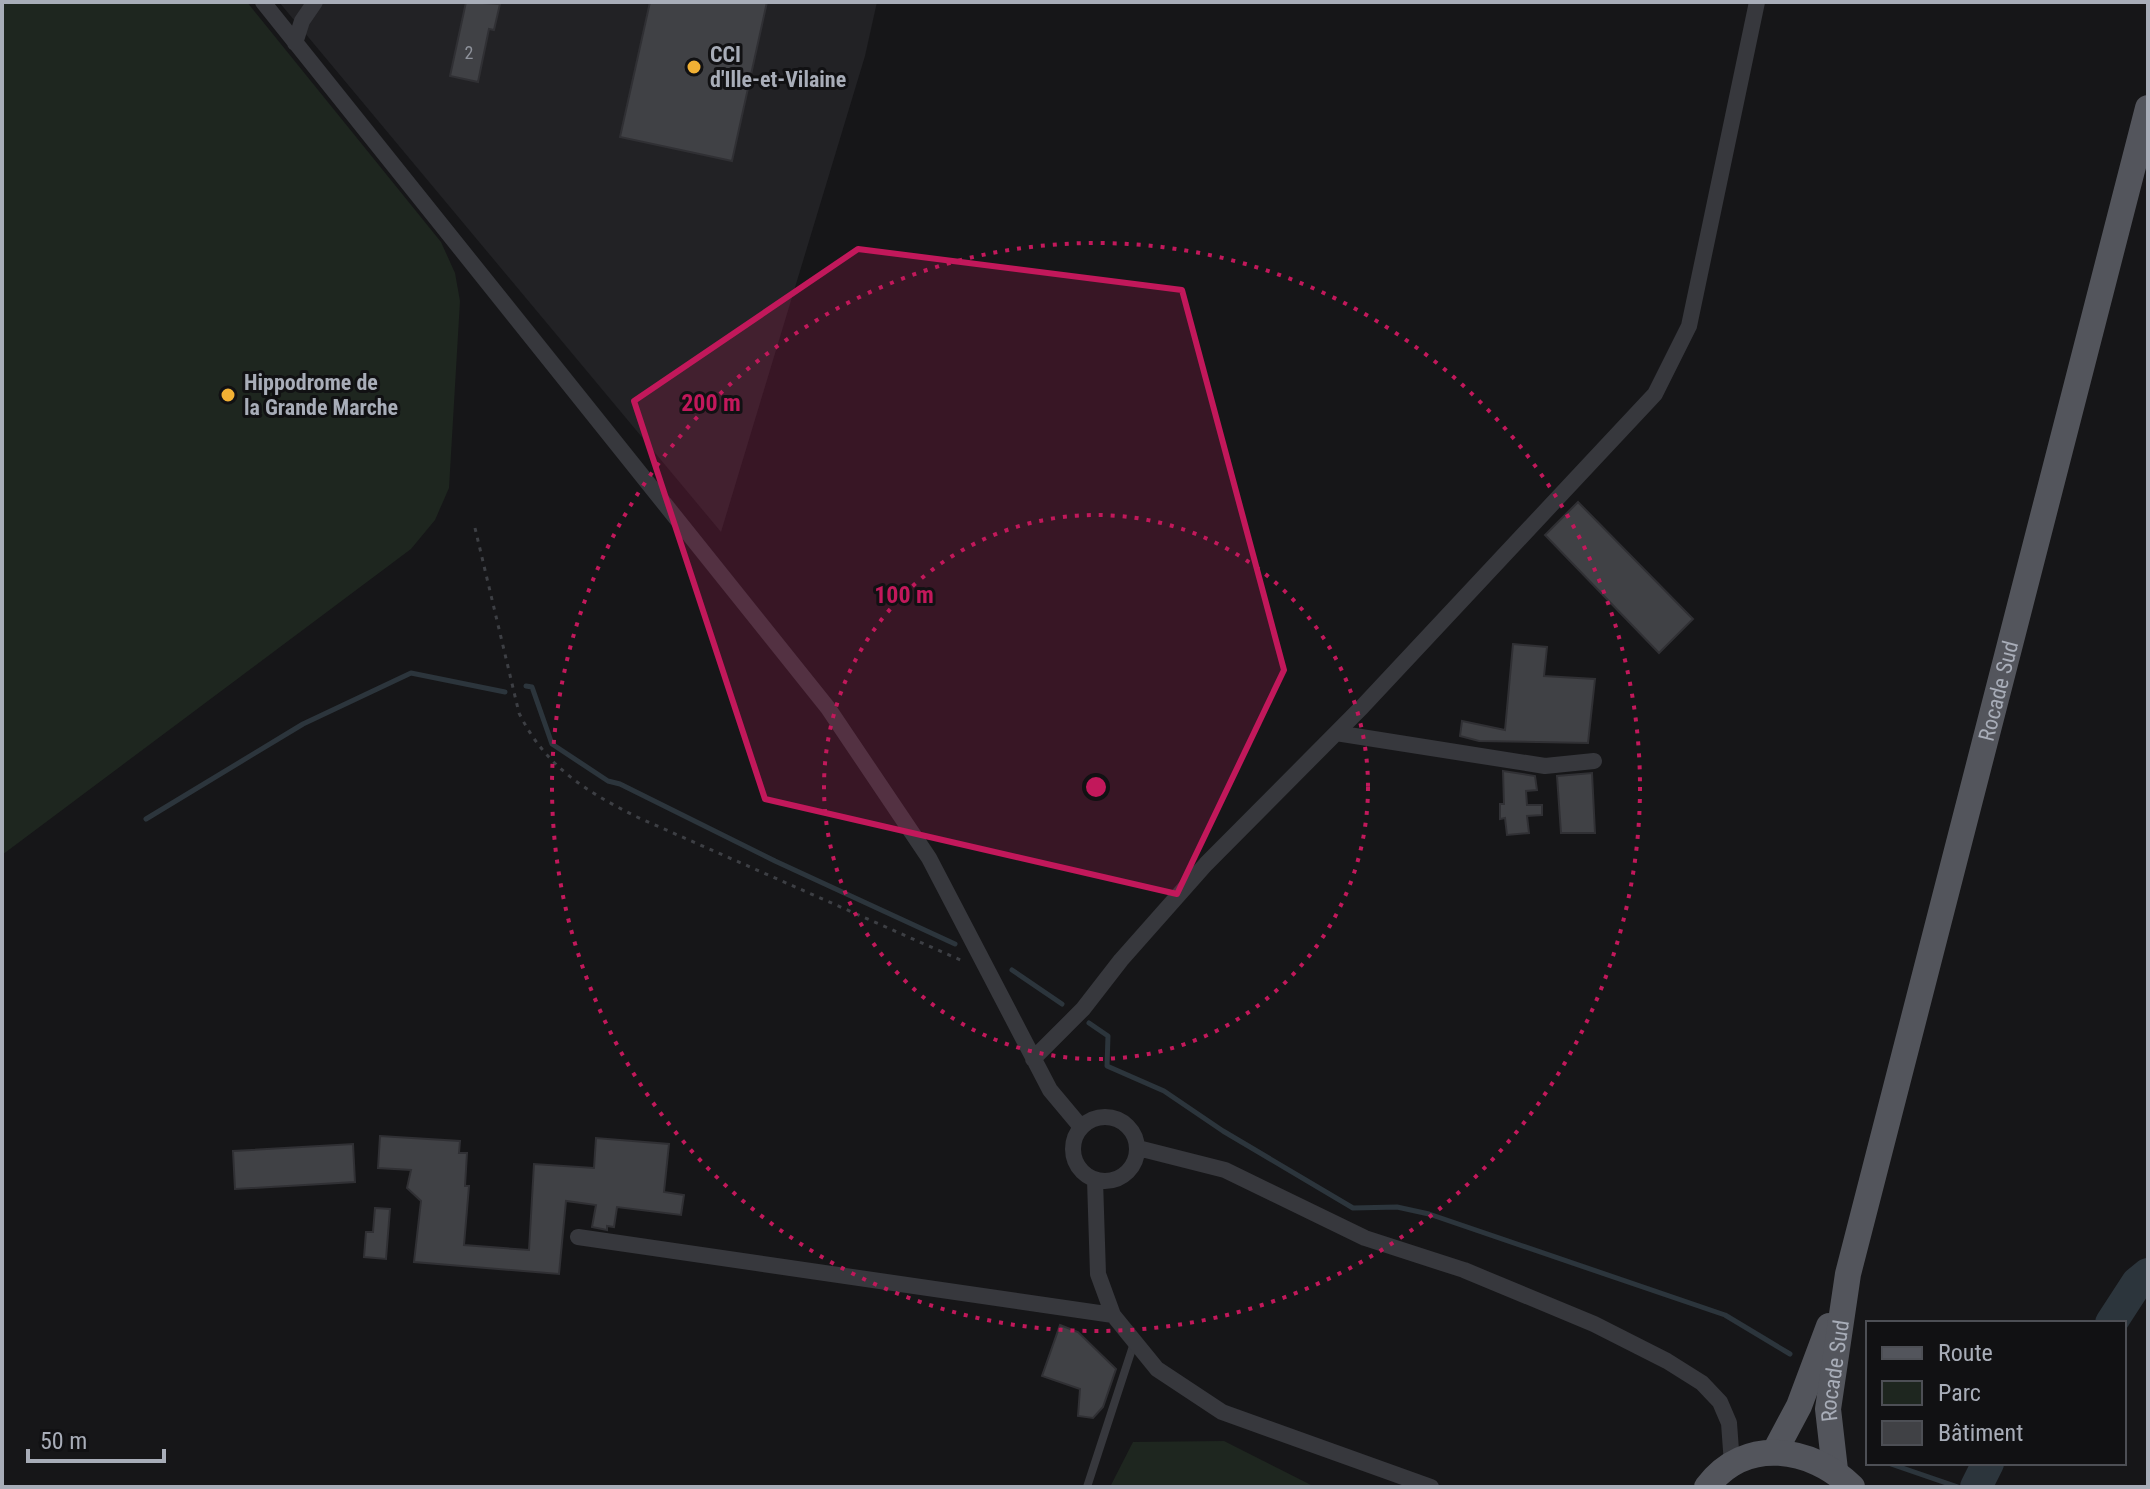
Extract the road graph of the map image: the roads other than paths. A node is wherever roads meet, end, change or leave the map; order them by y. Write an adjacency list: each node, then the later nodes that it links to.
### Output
1 (263, 2): 4 (street)
2 (315, 2): 4 (street)
3 (1757, 2): 6 (street)
4 (295, 43): 8 (street)
5 (2148, 108): 13 (main road, Rocade Sud)
6 (1336, 733): 7 (street); 8 (street)
7 (1594, 761)
8 (1033, 1059): 9 (street)
9 (1081, 1127): 10 (street); 11 (street)
10 (1138, 1148): 11 (street); 17 (street)
11 (1095, 1180): 14 (street)
12 (578, 1237): 14 (street)
13 (1848, 1274): 16 (main road, Rocade Sud); 18 (main road, Rocade Sud)
14 (1113, 1315): 15 (street)
15 (1134, 1343): 19 (lane); 20 (street)
16 (1775, 1451): 17 (main road); 18 (main road)
17 (1732, 1464): 21 (main road)
18 (1844, 1478)
19 (1087, 1487)
20 (1431, 1487)
21 (1707, 1487)

